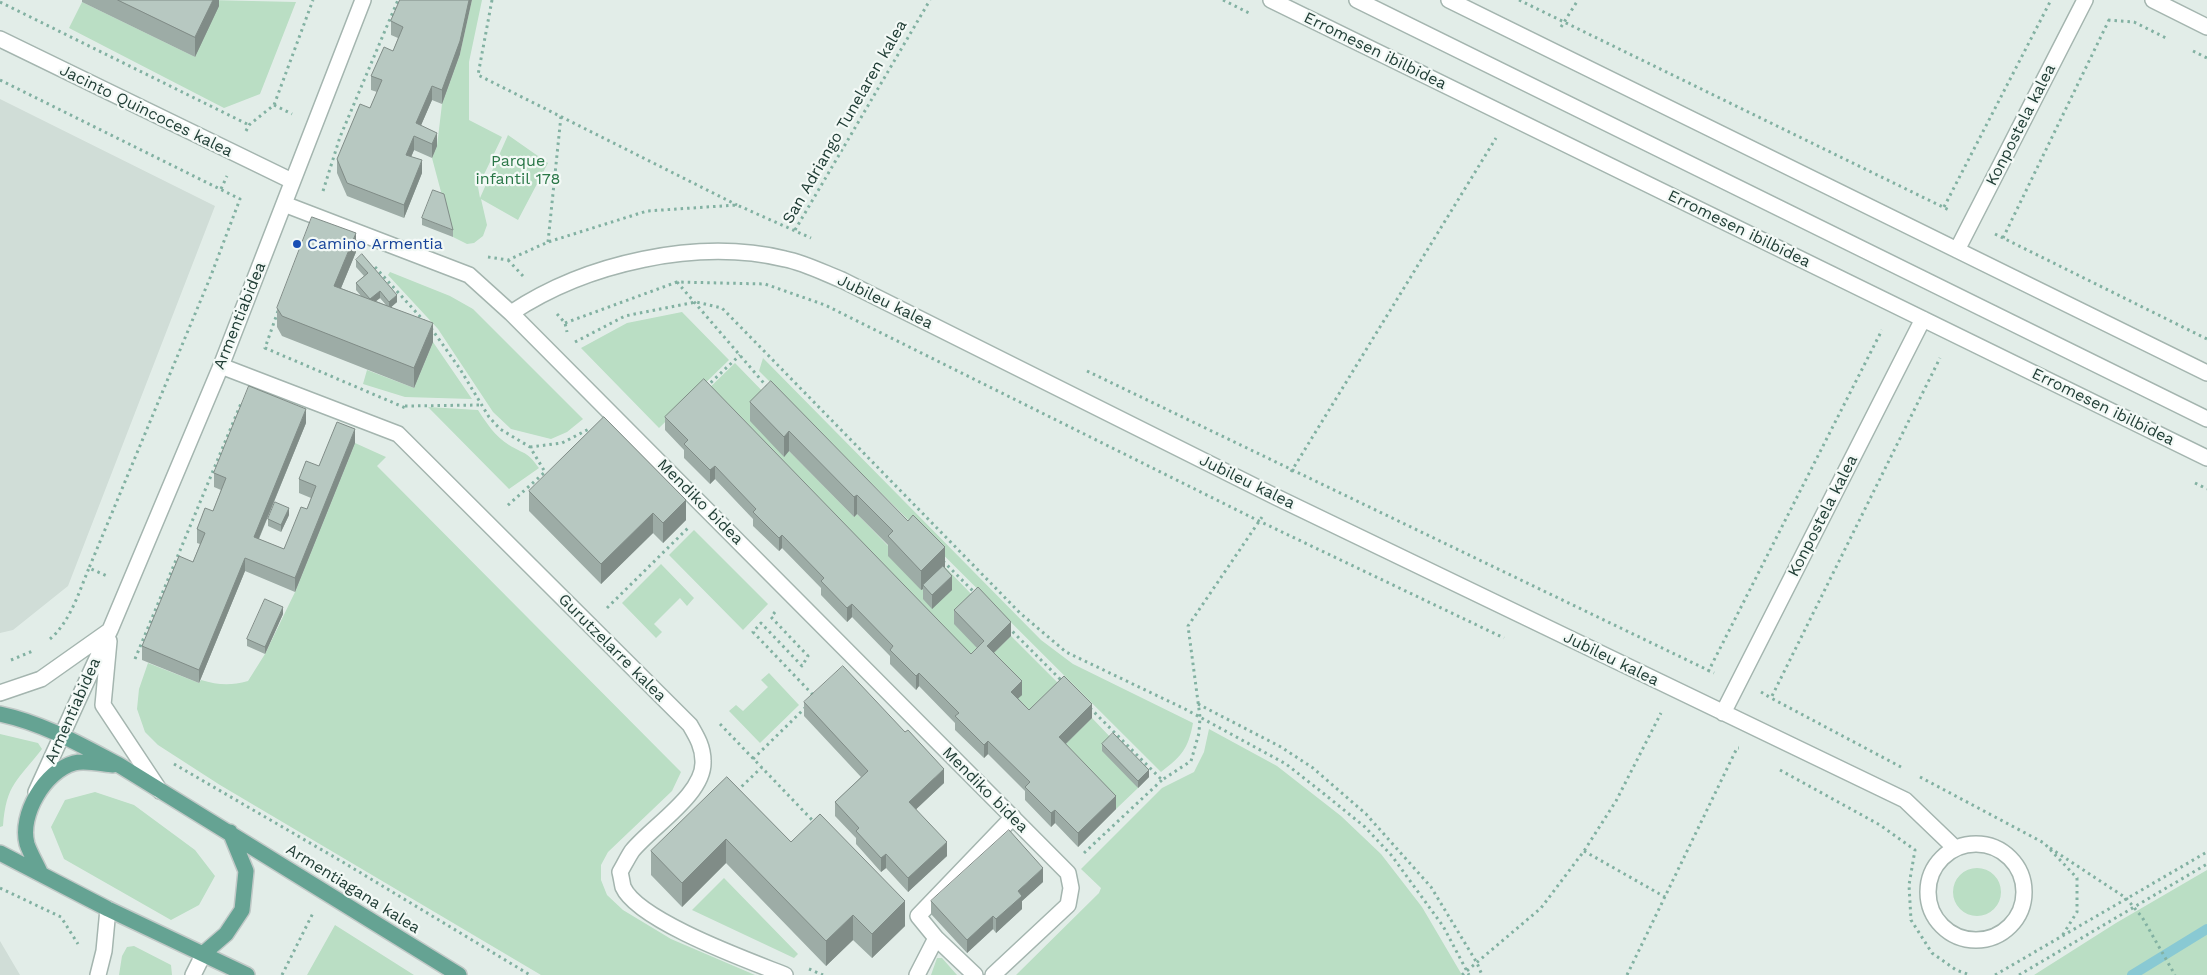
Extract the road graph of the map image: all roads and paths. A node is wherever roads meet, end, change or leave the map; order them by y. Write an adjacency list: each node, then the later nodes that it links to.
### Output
1 (313, 0): 12 (path)
2 (363, 0): 22 (street, Armentiabidea)
3 (398, 0): 23 (path)
4 (492, 0): 21 (path)
5 (930, 0): 32 (path, San Adriango Tunelaren kalea)
6 (1270, 0): 39 (street, Erromesen ibilbidea)
7 (1357, 0): 53 (street)
8 (1449, 0): 30 (street)
9 (1520, 0): 26 (path)
10 (2051, 0): 26 (path)
11 (2153, 0): 15 (street)
12 (0, 2)
13 (2084, 3): 14 (path); 27 (street, Konpostela kalea)
14 (2109, 20): 17 (path); 28 (path)
15 (2207, 27)
16 (0, 39): 22 (street, Jacinto Quincoces kalea)
17 (2175, 42)
18 (2191, 50): 19 (path)
19 (2207, 58)
20 (0, 80): 61 (path)
21 (561, 116): 25 (path); 29 (path)
22 (292, 181): 24 (street, Armentiabidea)
23 (331, 195)
24 (284, 204): 38 (street, Mendiko bidea); 46 (street, Armentiabidea)
25 (737, 205)
26 (1944, 207): 27 (path)
27 (1971, 222): 28 (path); 30 (street, Konpostela kalea)
28 (2003, 238): 42 (path)
29 (548, 242)
30 (1957, 250): 47 (street)
31 (481, 256): 33 (path)
32 (787, 259): 38 (street, Jubileu kalea); 79 (street, Jubileu kalea)
33 (508, 260)
34 (373, 265): 50 (path)
35 (677, 282): 37 (path); 40 (path); 69 (path)
36 (281, 302): 51 (path)
37 (696, 302): 43 (path); 120 (path)
38 (511, 312): 97 (street, Mendiko bidea)
39 (1923, 320): 56 (street, Erromesen ibilbidea); 79 (street, Konpostela kalea)
40 (565, 323)
41 (1882, 330): 74 (path)
42 (2207, 339)
43 (569, 345)
44 (740, 355): 48 (path)
45 (1940, 358): 91 (path)
46 (221, 366): 62 (street, Armentiabidea); 127 (street, Gurutzelarre kalea)
47 (2207, 373)
48 (705, 388)
49 (241, 404): 64 (path)
50 (482, 405): 51 (path); 55 (path)
51 (405, 406): 52 (path)
52 (412, 412)
53 (2207, 419)
54 (592, 427): 55 (path)
55 (530, 447): 58 (path)
56 (2207, 458)
57 (500, 500): 58 (path)
58 (506, 506): 59 (path)
59 (513, 513)
60 (691, 524): 66 (path)
61 (89, 568): 62 (path); 70 (path)
62 (128, 586): 64 (path); 68 (street, Armentiabidea)
63 (600, 601): 66 (path)
64 (159, 602): 73 (path)
65 (781, 607): 87 (path)
66 (606, 608): 67 (path)
67 (613, 615)
68 (110, 630): 75 (street, Armentiabidea); 83 (street, Armentiabidea); 94 (street, Armentiabidea)
69 (1505, 638)
70 (44, 644)
71 (38, 649): 72 (path)
72 (8, 661)
73 (134, 661)
74 (1708, 672)
75 (0, 693)
76 (1197, 704): 118 (path)
77 (1655, 710): 78 (path)
78 (1661, 713): 81 (path); 102 (path)
79 (1723, 713): 101 (street, Jubileu kalea)
80 (0, 714): 83 (main road, Armentiagana kalea)
81 (1670, 717)
82 (713, 718): 87 (path)
83 (61, 735): 89 (main road, Armentiagana kalea); 95 (street, Armentiabidea)
84 (1729, 744): 85 (path)
85 (1737, 748): 86 (path); 110 (path)
86 (1745, 752)
87 (753, 758): 90 (path)
88 (171, 762): 105 (path)
89 (119, 765): 94 (main road, Armentiagana kalea); 95 (main road)
90 (762, 768): 96 (path); 98 (path)
91 (1903, 768)
92 (1778, 770): 135 (path)
93 (1912, 773): 100 (path)
94 (161, 792): 99 (main road, Armentiagana kalea)
95 (36, 793): 107 (main road)
96 (734, 794)
97 (1012, 817): 115 (street); 131 (street, Mendiko bidea)
98 (816, 824)
99 (230, 832): 109 (main road, Armentiagana kalea); 117 (main road)
100 (2044, 843): 111 (path); 114 (path)
101 (1955, 848): 101 (street)
102 (1584, 851): 110 (path); 118 (path)
103 (2207, 852): 111 (path)
104 (0, 853): 107 (main road)
105 (341, 861): 109 (path); 126 (path)
106 (2207, 864): 112 (path)
107 (40, 872): 113 (main road)
108 (0, 888): 116 (path)
109 (323, 892): 124 (path); 125 (main road, Armentiagana kalea)
110 (1665, 897): 134 (path)
111 (2126, 898): 112 (path); 114 (path)
112 (2134, 908): 137 (path); 138 (path)
113 (108, 909): 117 (main road); 121 (street)
114 (2062, 936): 136 (path)
115 (936, 938): 129 (street); 130 (street)
116 (79, 951)
117 (204, 953): 122 (street); 123 (main road)
118 (1477, 963): 120 (path); 133 (path)
119 (806, 968): 128 (path)
120 (1468, 973): 132 (path)
121 (98, 975)
122 (194, 975)
123 (247, 975)
124 (282, 975)
125 (459, 975)
126 (530, 975)
127 (785, 975)
128 (823, 975)
129 (917, 975)
130 (975, 975)
131 (993, 975)
132 (1462, 975)
133 (1482, 975)
134 (1627, 975)
135 (1970, 975)
136 (1995, 975)
137 (2018, 975)
138 (2175, 975)

